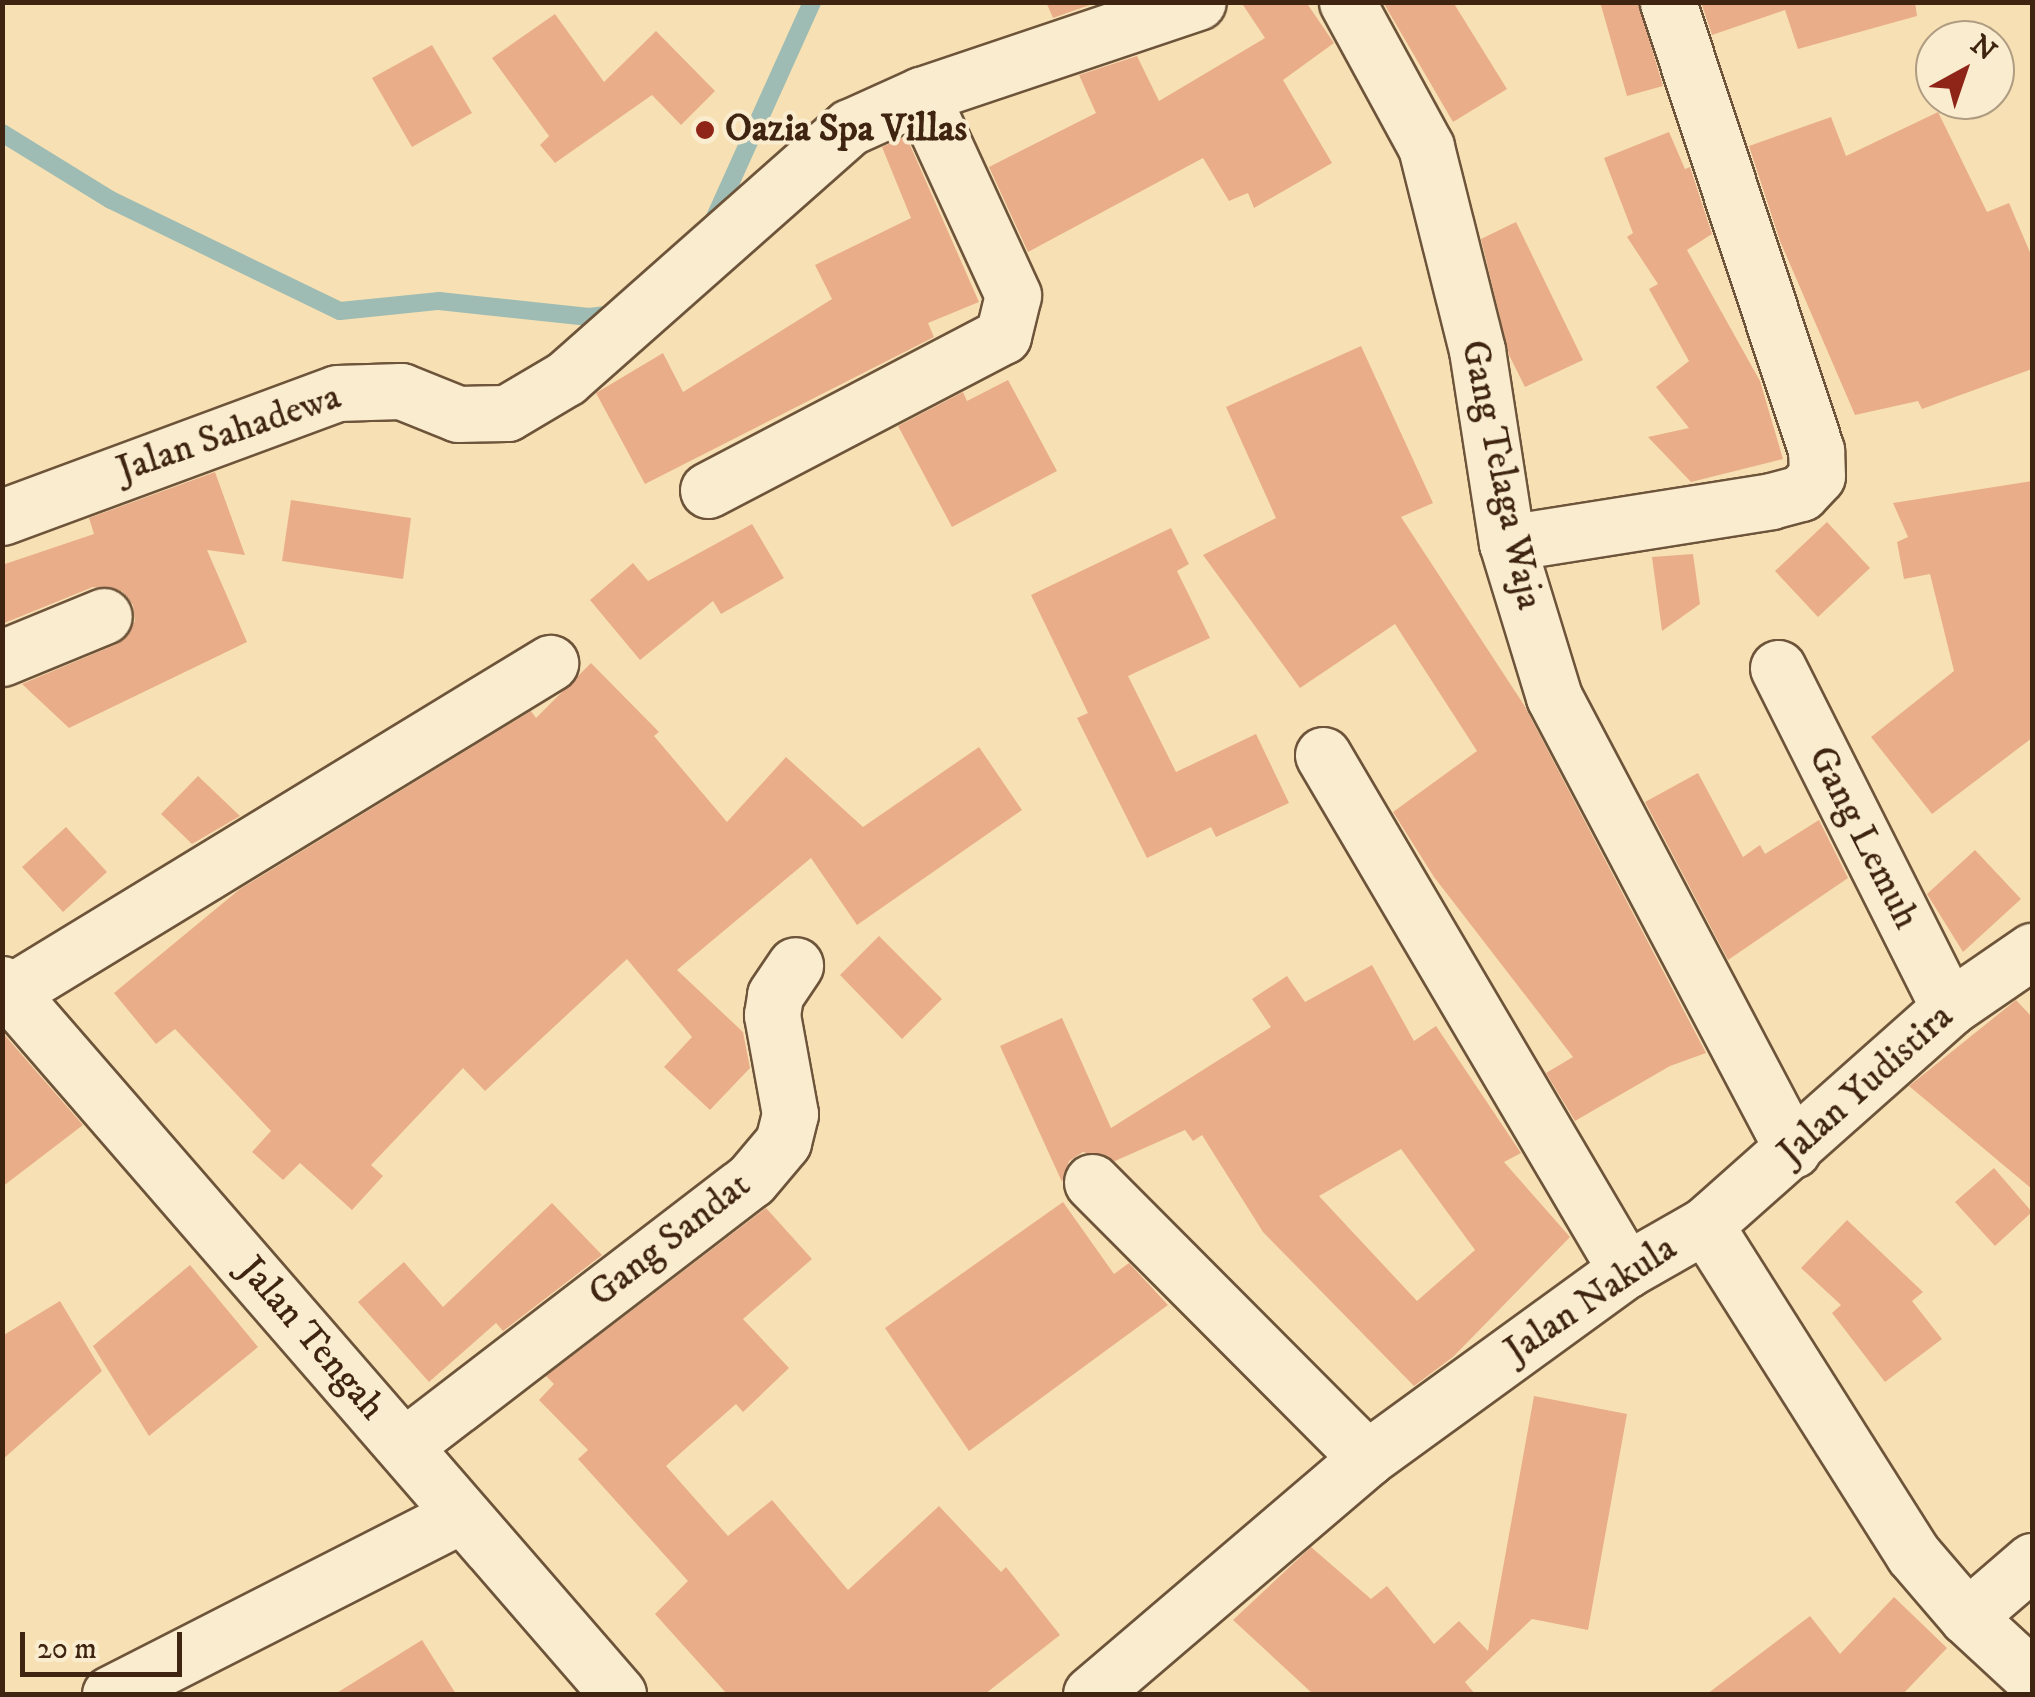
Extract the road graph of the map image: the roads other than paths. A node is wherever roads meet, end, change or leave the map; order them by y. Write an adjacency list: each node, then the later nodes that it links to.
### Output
1 (1198, 2): 4 (street)
2 (1348, 2): 7 (street, Gang Telaga Waja)
3 (1668, 2): 7 (street)
4 (920, 95): 5 (street); 6 (street, Jalan Sahadewa)
5 (708, 490)
6 (2, 517)
7 (1506, 543): 17 (street, Gang Telaga Waja)
8 (104, 616): 9 (street)
9 (2, 658)
10 (550, 663): 15 (street)
11 (1778, 668): 16 (street, Gang Lemuh)
12 (1323, 754): 20 (street)
13 (2032, 951): 16 (street, Jalan Yudistira)
14 (796, 965): 21 (street, Gang Sandat)
15 (6, 988): 21 (street, Jalan Tengah)
16 (1949, 1008): 17 (street, Jalan Yudistira)
17 (1793, 1150): 19 (street, Jalan Yudistira)
18 (1092, 1182): 22 (street)
19 (1705, 1225): 20 (street, Jalan Nakula); 25 (street, Jalan Nakula)
20 (1626, 1270): 22 (street, Jalan Nakula)
21 (404, 1446): 23 (street, Jalan Tengah)
22 (1367, 1458): 29 (street, Jalan Nakula)
23 (460, 1516): 27 (street); 28 (street, Jalan Tengah)
24 (2032, 1561): 25 (street)
25 (1966, 1617): 26 (street, Jalan Nakula)
26 (2032, 1677)
27 (110, 1694)
28 (618, 1694)
29 (1091, 1694)

